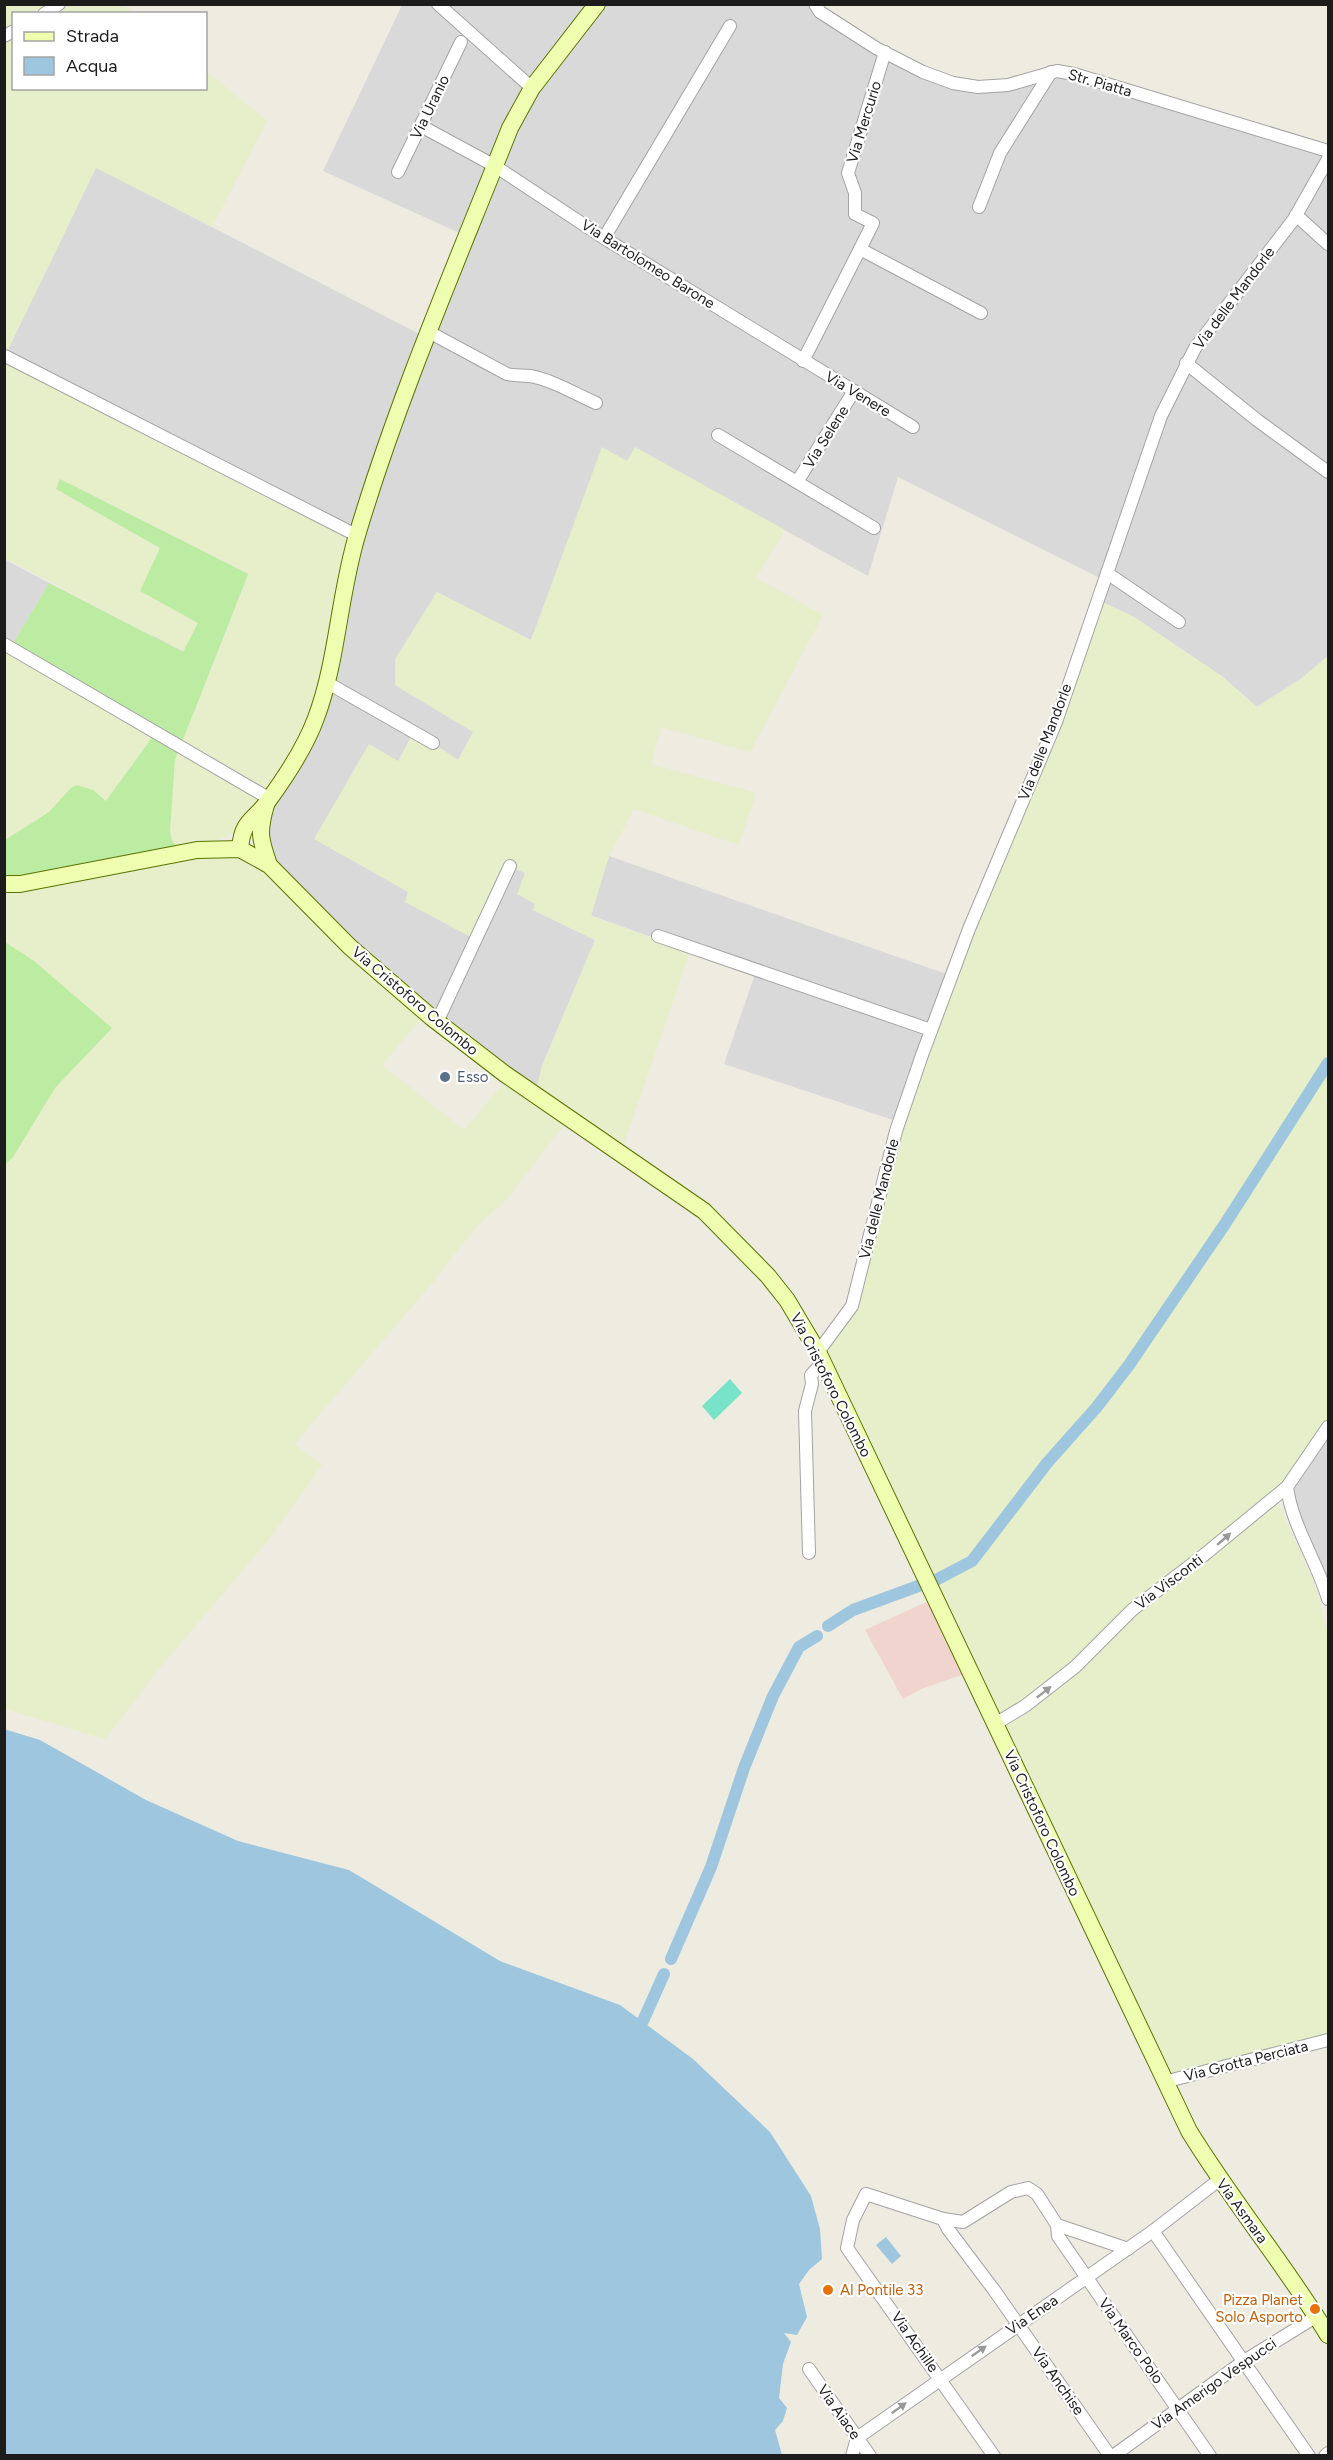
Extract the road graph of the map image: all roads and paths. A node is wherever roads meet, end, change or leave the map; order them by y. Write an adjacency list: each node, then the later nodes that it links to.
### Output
1 (438, 4): 8 (street)
2 (597, 4): 8 (main road)
3 (815, 4): 6 (street, Str. Piatta)
4 (730, 26): 16 (street)
5 (461, 42): 9 (street, Via Uranio)
6 (885, 52): 7 (street, Str. Piatta); 18 (street, Via Mercurio)
7 (1051, 72): 10 (street, Str. Piatta); 14 (street)
8 (532, 88): 12 (main road)
9 (421, 126): 12 (street, Via Bartolomeo Barone); 13 (street, Via Uranio)
10 (1329, 151)
11 (1329, 159): 15 (street, Via delle Mandorle)
12 (495, 166): 16 (street, Via Bartolomeo Barone); 20 (main road)
13 (398, 172)
14 (979, 207)
15 (1296, 215): 17 (street); 23 (street, Via delle Mandorle)
16 (604, 238): 22 (street, Via Bartolomeo Barone)
17 (1329, 244)
18 (860, 249): 19 (street); 22 (street, Via Mercurio)
19 (981, 313)
20 (429, 332): 25 (street); 31 (main road)
21 (5, 356): 31 (street)
22 (803, 361): 24 (street, Via Venere)
23 (1186, 363): 28 (street); 32 (street, Via delle Mandorle)
24 (854, 391): 26 (street, Via Venere); 29 (street, Via Selene)
25 (596, 402)
26 (913, 427)
27 (718, 435): 29 (street, Via Selene)
28 (1329, 472)
29 (797, 482): 30 (street, Via Selene)
30 (874, 528)
31 (356, 536): 35 (main road)
32 (1107, 573): 33 (street); 46 (street, Via delle Mandorle)
33 (1179, 622)
34 (4, 644): 37 (street)
35 (326, 682): 36 (street); 37 (main road)
36 (433, 743)
37 (268, 801): 38 (main road)
38 (254, 823): 39 (main road); 40 (main road); 41 (main road)
39 (240, 849): 40 (main road); 41 (main road, Via Cristoforo Colombo)
40 (197, 850): 43 (main road)
41 (269, 865): 45 (main road, Via Cristoforo Colombo)
42 (510, 866): 45 (street)
43 (4, 884)
44 (658, 936): 46 (street)
45 (437, 1022): 47 (main road, Via Cristoforo Colombo)
46 (931, 1030): 47 (street, Via delle Mandorle)
47 (821, 1357): 50 (street, Via delle Mandorle); 52 (main road, Via Cristoforo Colombo)
48 (1329, 1426): 49 (street, Via Visconti)
49 (1287, 1487): 51 (street); 52 (street, Via Visconti, one-way to 49)
50 (810, 1553)
51 (1328, 1592)
52 (995, 1724): 54 (main road, Via Cristoforo Colombo)
53 (1329, 2040): 54 (street, Via Grotta Perciata)
54 (1164, 2082): 55 (main road, Via Asmara)
55 (1219, 2180): 58 (street, Via Enea); 61 (main road, Via Asmara)
56 (943, 2219): 57 (street, Via Marco Polo); 62 (street, Via Anchise); 66 (street, Via Achille)
57 (1057, 2224): 59 (street); 60 (street, Via Marco Polo)
58 (1153, 2231): 59 (street, Via Enea); 64 (street)
59 (1128, 2249): 60 (street, Via Enea)
60 (1086, 2279): 62 (street, Via Enea); 67 (street, Via Marco Polo)
61 (1317, 2316): 63 (main road, Via Asmara); 64 (street, Via Amerigo Vespucci)
62 (1018, 2324): 66 (street, Via Enea, one-way to 62); 72 (street, Via Anchise)
63 (1329, 2335)
64 (1244, 2361): 67 (street, Via Amerigo Vespucci); 74 (street)
65 (808, 2369): 68 (street, Via Aiace)
66 (940, 2379): 68 (street, Via Enea, one-way to 66); 71 (street, Via Achille)
67 (1179, 2408): 72 (street, Via Amerigo Vespucci); 73 (street, Via Marco Polo)
68 (857, 2438): 69 (street); 70 (street, Via Aiace)
69 (852, 2456)
70 (870, 2456)
71 (994, 2456)
72 (1112, 2456)
73 (1210, 2456)
74 (1309, 2456)

